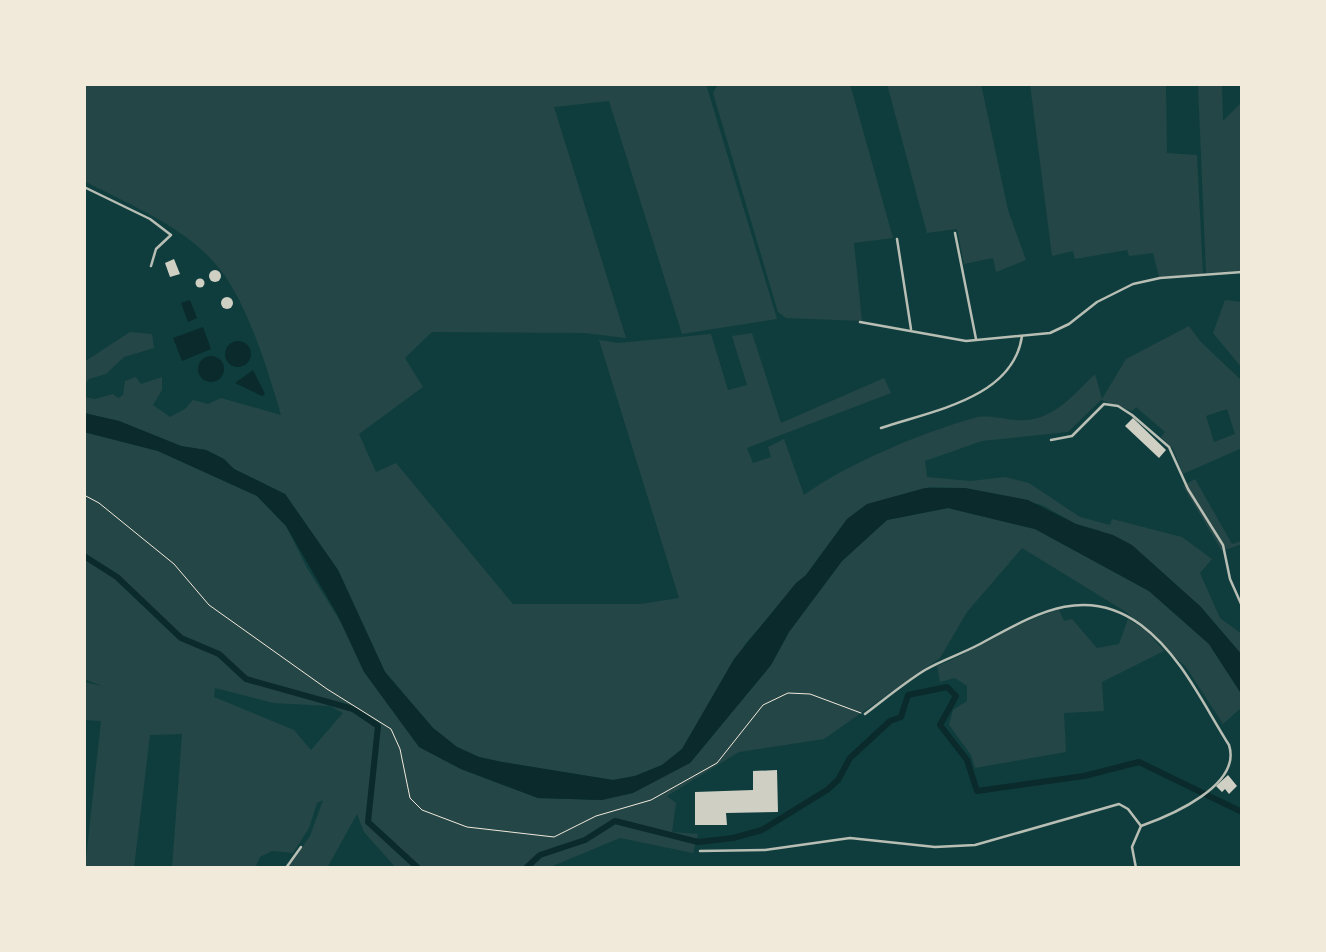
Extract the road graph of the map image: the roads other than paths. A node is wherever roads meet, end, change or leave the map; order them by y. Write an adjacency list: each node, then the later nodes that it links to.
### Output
1 (84, 187): 4 (street)
2 (955, 233): 9 (street)
3 (897, 239): 7 (street)
4 (150, 266)
5 (1242, 272): 8 (street)
6 (860, 322): 7 (street)
7 (911, 330): 9 (street)
8 (1022, 335): 9 (street); 10 (street)
9 (976, 339)
10 (881, 428)
11 (1051, 440): 12 (street)
12 (1242, 606)
13 (865, 714): 14 (street)
14 (1141, 826): 16 (street); 18 (street)
15 (301, 847): 17 (street)
16 (700, 851)
17 (286, 868)
18 (1136, 868)

